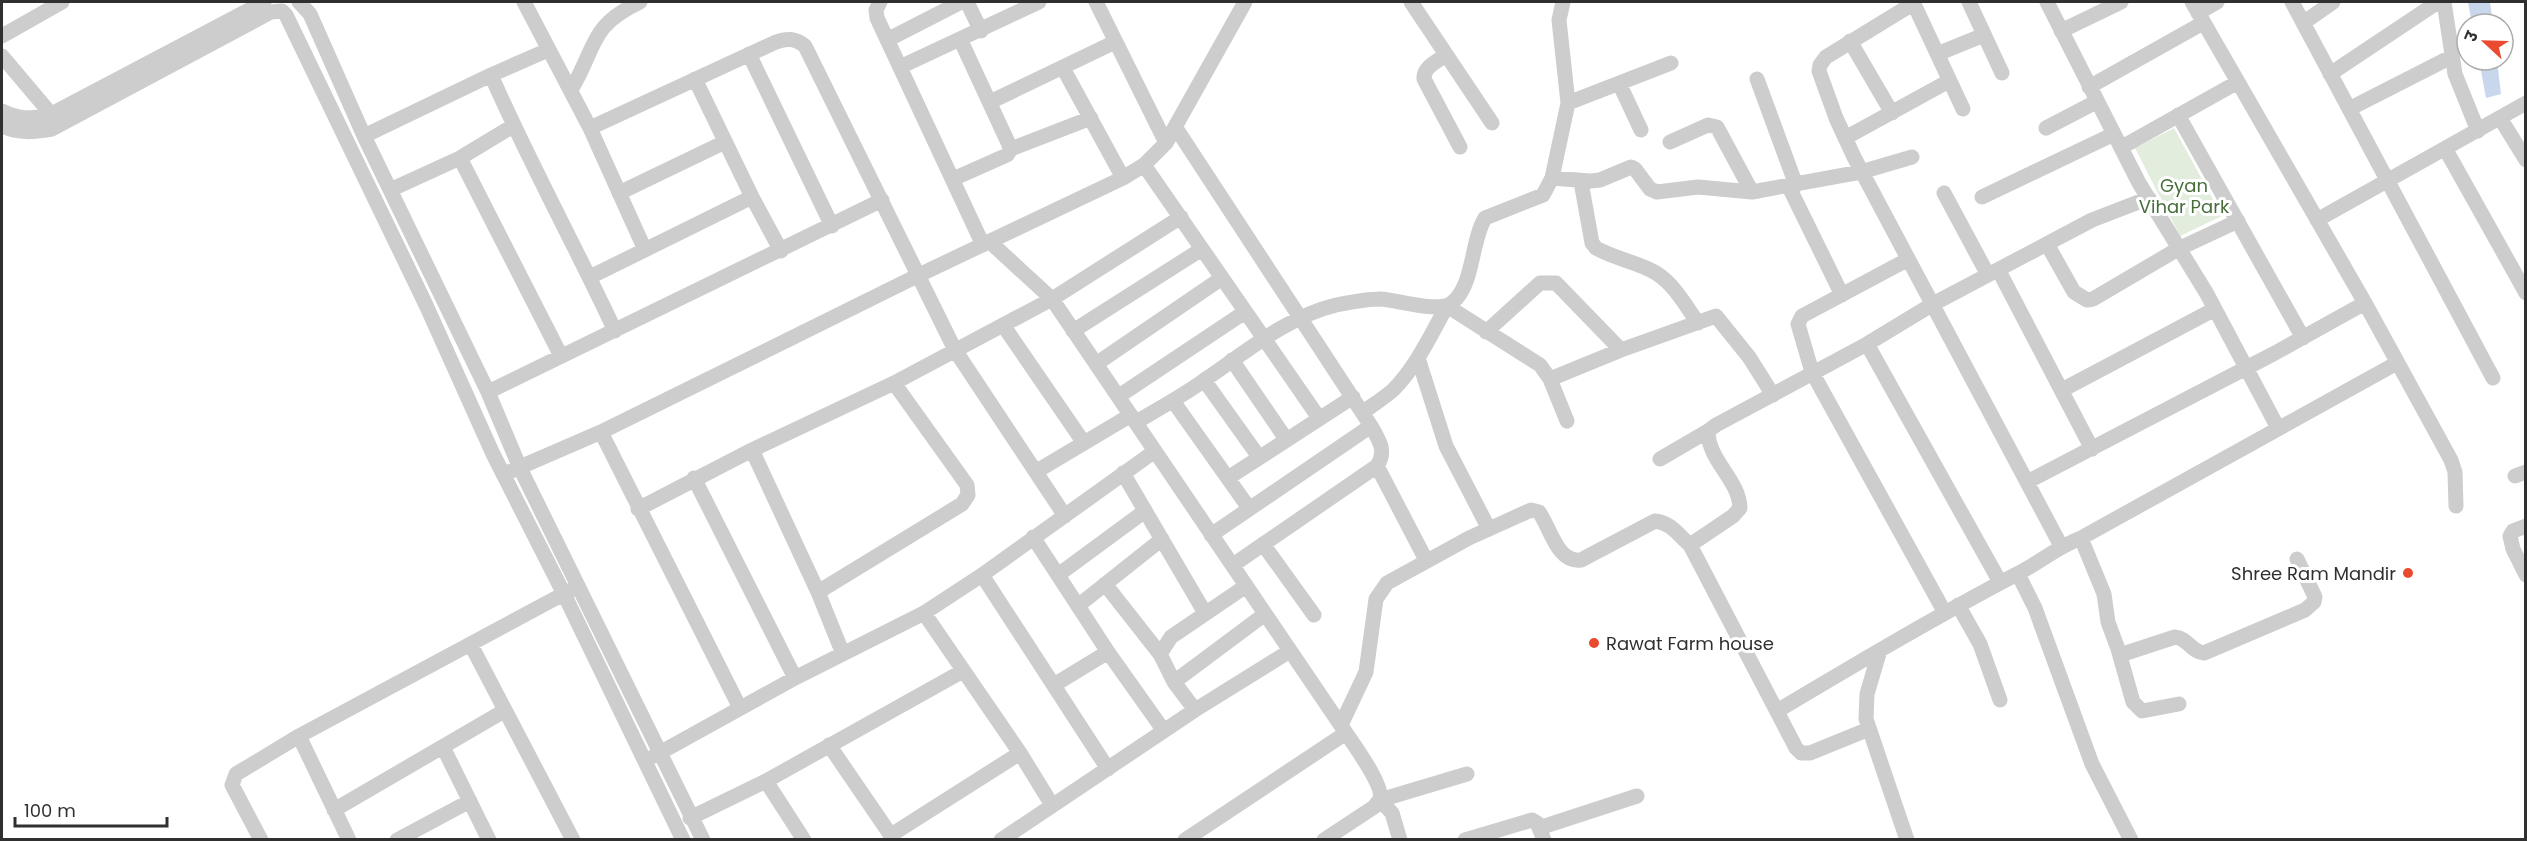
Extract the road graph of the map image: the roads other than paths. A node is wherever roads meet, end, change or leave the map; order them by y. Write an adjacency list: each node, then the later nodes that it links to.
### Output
1 (62, 2): 29 (street)
2 (264, 2): 61 (street)
3 (299, 2): 73 (street)
4 (524, 2): 30 (street)
5 (640, 2): 52 (street)
6 (880, 2): 31 (street)
7 (962, 2): 31 (street)
8 (967, 2): 26 (street)
9 (1039, 2): 26 (street)
10 (1096, 2): 34 (street)
11 (1245, 2): 69 (street)
12 (1411, 2): 37 (street)
13 (1563, 2): 55 (street)
14 (1914, 2): 33 (street); 36 (street)
15 (1969, 2): 28 (street)
16 (2047, 2): 27 (street)
17 (2217, 2): 24 (street)
18 (2292, 2): 25 (street)
19 (2333, 2): 25 (street)
20 (2438, 2): 44 (street)
21 (2444, 2): 39 (street)
22 (2110, 4): 27 (street)
23 (286, 6): 66 (street); 172 (street)
24 (2198, 12): 49 (street); 51 (street)
25 (2303, 23): 44 (street)
26 (981, 31): 32 (street)
27 (2061, 32): 51 (street)
28 (1984, 35): 36 (street); 43 (street)
29 (2, 36)
30 (542, 40): 45 (street); 52 (street)
31 (887, 40): 41 (street)
32 (961, 40): 41 (street); 53 (street)
33 (1851, 41): 60 (street); 74 (street)
34 (1115, 42): 42 (street); 78 (street)
35 (749, 54): 46 (street); 100 (street); 104 (street)
36 (1937, 54): 48 (street)
37 (1446, 55): 65 (street); 79 (street)
38 (2, 56): 61 (street)
39 (2451, 57): 58 (street); 72 (street)
40 (1671, 63): 50 (street)
41 (900, 67): 89 (street)
42 (1063, 68): 53 (street); 64 (street)
43 (2002, 73)
44 (2330, 74): 58 (street)
45 (491, 75): 67 (street); 73 (street)
46 (695, 79): 68 (street); 76 (street)
47 (1756, 79): 92 (street)
48 (1949, 81): 57 (street); 60 (street)
49 (2238, 82): 62 (street); 103 (street)
50 (1619, 83): 55 (street); 71 (street)
51 (2089, 87): 54 (street)
52 (571, 90): 68 (street)
53 (990, 102): 80 (street)
54 (2096, 102): 70 (street); 75 (street)
55 (1568, 103): 87 (street)
56 (2524, 105): 63 (street)
57 (1963, 109)
58 (2349, 109): 90 (street)
59 (2, 111): 61 (street)
60 (1892, 113): 74 (street)
61 (51, 114)
62 (2178, 114): 75 (street); 102 (street)
63 (2502, 117): 72 (street); 84 (street)
64 (1091, 118): 80 (street); 88 (street)
65 (1492, 123)
66 (2, 126)
67 (513, 126): 83 (street); 114 (street)
68 (590, 128): 95 (street)
69 (1176, 128): 78 (street); 124 (street)
70 (2046, 128)
71 (1641, 130)
72 (2478, 131): 81 (street)
73 (364, 136): 93 (street)
74 (1845, 138): 86 (street)
75 (2118, 140): 98 (street); 99 (street)
76 (725, 142): 95 (street); 97 (street)
77 (1670, 142): 94 (street)
78 (1166, 143): 85 (street)
79 (1460, 147)
80 (1011, 149): 89 (street)
81 (2446, 150): 90 (street); 116 (street)
82 (1912, 157): 86 (street)
83 (460, 158): 93 (street); 135 (street)
84 (2526, 160)
85 (1144, 165): 88 (street); 101 (street)
86 (1862, 172): 92 (street); 111 (street)
87 (1552, 177): 91 (street); 121 (street)
88 (1123, 178): 105 (street)
89 (953, 179): 105 (street)
90 (2386, 181): 103 (street); 142 (street)
91 (1581, 182): 94 (street); 125 (street)
92 (1792, 186): 94 (street); 117 (street)
93 (390, 190): 148 (street)
94 (1752, 192)
95 (619, 193): 109 (street)
96 (1944, 193): 112 (street)
97 (752, 197): 109 (street); 110 (street)
98 (1982, 197)
99 (2149, 198): 106 (street); 108 (street)
100 (882, 200): 104 (street); 113 (street)
101 (1181, 217): 107 (street); 118 (street)
102 (2238, 220): 108 (street); 131 (street)
103 (2317, 220): 119 (street)
104 (832, 226): 110 (street)
105 (987, 244): 113 (street); 118 (street)
106 (2047, 244): 108 (street); 112 (street)
107 (1202, 249): 115 (street); 128 (street)
108 (2178, 249): 122 (street)
109 (645, 250): 114 (street)
110 (781, 251): 127 (street)
111 (1907, 260): 117 (street); 120 (street)
112 (1993, 273): 120 (street); 147 (street)
113 (919, 275): 133 (street); 160 (street)
114 (590, 277): 127 (street)
115 (1222, 278): 123 (street); 139 (street)
116 (2526, 293)
117 (1842, 295): 141 (street)
118 (1052, 299): 126 (street); 128 (street)
119 (2365, 303): 131 (street); 138 (street)
120 (1933, 304): 132 (street); 175 (street)
121 (1447, 306): 124 (street); 129 (street); 136 (street)
122 (2215, 309): 140 (street); 147 (street)
123 (1245, 312): 130 (street); 150 (street)
124 (1300, 318): 130 (street); 151 (street)
125 (1698, 323): 134 (street); 145 (street)
126 (1003, 325): 133 (street); 162 (street)
127 (615, 331): 135 (street)
128 (1073, 331): 139 (street)
129 (1486, 332): 134 (street); 143 (street)
130 (1266, 338): 137 (street); 154 (street)
131 (2303, 338): 140 (street)
132 (1867, 344): 141 (street); 197 (street)
133 (954, 350): 146 (street); 170 (street)
134 (1621, 350): 143 (street)
135 (561, 356): 148 (street)
136 (1418, 358): 156 (street); 182 (street)
137 (1232, 360): 144 (street); 161 (street)
138 (2397, 363): 158 (street); 176 (street)
139 (1096, 364): 150 (street)
140 (2246, 368): 158 (street); 163 (street)
141 (1812, 372): 149 (street); 207 (street)
142 (2493, 378)
143 (1550, 379): 157 (street)
144 (1204, 380): 152 (street); 166 (street)
145 (1764, 381): 149 (street); 153 (street)
146 (894, 383): 164 (street); 201 (street)
147 (2062, 390): 163 (street)
148 (488, 392): 169 (street)
149 (1773, 395): 153 (street)
150 (1119, 396): 155 (street)
151 (1353, 397): 154 (street); 156 (street)
152 (1173, 401): 155 (street); 174 (street)
153 (1754, 404): 159 (street)
154 (1319, 418): 161 (street)
155 (1134, 419): 162 (street); 165 (street)
156 (1367, 419): 168 (street); 177 (street)
157 (1566, 421)
158 (2278, 429): 185 (street)
159 (1708, 431): 167 (street); 188 (street)
160 (601, 432): 169 (street); 178 (street)
161 (1287, 439): 166 (street)
162 (1084, 443): 170 (street)
163 (2092, 449): 175 (street)
164 (752, 450): 173 (street); 201 (street)
165 (1155, 451): 171 (street); 183 (street)
166 (1259, 457): 174 (street)
167 (1660, 459)
168 (1377, 466): 187 (street); 191 (street)
169 (520, 468): 172 (street); 199 (street)
170 (1037, 471): 180 (street)
171 (1123, 473): 179 (street); 180 (street)
172 (504, 474): 202 (street)
173 (694, 478): 178 (street); 218 (street)
174 (1228, 478): 177 (street)
175 (2027, 482): 189 (street)
176 (2456, 506)
177 (1249, 508): 183 (street)
178 (638, 509): 223 (street)
179 (1145, 511): 186 (street); 195 (street)
180 (1065, 516): 184 (street)
181 (2526, 526): 196 (street)
182 (1489, 529): 188 (street); 191 (street)
183 (1211, 535): 192 (street)
184 (1033, 537): 194 (street); 195 (street)
185 (2081, 538): 189 (street); 216 (street)
186 (1162, 539): 198 (street); 206 (street)
187 (1263, 544): 192 (street); 209 (street)
188 (1690, 545): 226 (street)
189 (2061, 546): 193 (street)
190 (2297, 559): 216 (street)
191 (1426, 560): 227 (street)
192 (1233, 565): 200 (street)
193 (2018, 574): 197 (street); 262 (street)
194 (982, 575): 205 (street); 220 (street)
195 (1058, 575): 203 (street)
196 (2526, 575)
197 (2000, 582): 204 (street)
198 (1105, 584): 203 (street); 215 (street)
199 (579, 586): 202 (street); 233 (street)
200 (1246, 586): 206 (street); 208 (street)
201 (818, 592): 214 (street)
202 (564, 594): 210 (street); 235 (street)
203 (1079, 605): 212 (street)
204 (1959, 605): 207 (street); 221 (street)
205 (924, 613): 214 (street); 217 (street)
206 (1204, 613): 215 (street)
207 (1945, 613): 211 (street)
208 (1265, 614): 213 (street); 219 (street)
209 (1314, 615)
210 (471, 645): 224 (street); 230 (street)
211 (1880, 650): 226 (street); 228 (street)
212 (1108, 651): 220 (street); 229 (street)
213 (1290, 651): 225 (street); 227 (street)
214 (843, 654): 218 (street)
215 (1160, 654): 219 (street)
216 (2120, 655): 222 (street)
217 (963, 671): 231 (street); 234 (street)
218 (795, 678): 223 (street)
219 (1174, 682): 225 (street)
220 (1054, 685): 236 (street)
221 (2000, 700)
222 (2179, 704)
223 (740, 708): 233 (street)
224 (504, 711): 232 (street); 252 (street)
225 (1195, 711): 229 (street)
226 (1777, 711): 228 (street)
227 (1343, 729): 240 (street); 257 (street)
228 (1869, 729): 261 (street)
229 (1164, 731): 236 (street)
230 (299, 736): 243 (street); 249 (street)
231 (830, 745): 238 (street); 247 (street)
232 (443, 747): 241 (street); 243 (street)
233 (661, 751): 235 (street); 244 (street)
234 (1020, 753): 242 (street); 247 (street)
235 (645, 761): 253 (street)
236 (1108, 769): 242 (street)
237 (1467, 774): 240 (street)
238 (766, 781): 244 (street); 255 (street)
239 (1637, 796): 245 (street)
240 (1380, 800): 246 (street); 259 (street)
241 (470, 801): 248 (street); 251 (street)
242 (1052, 805): 256 (street)
243 (334, 810): 250 (street)
244 (690, 818): 254 (street)
245 (1541, 834): 260 (street)
246 (1338, 835): 258 (street)
247 (892, 837)
248 (488, 839)
249 (261, 840)
250 (349, 840)
251 (396, 840)
252 (573, 840)
253 (682, 840)
254 (703, 840)
255 (804, 840)
256 (1001, 840)
257 (1185, 840)
258 (1324, 840)
259 (1400, 840)
260 (1465, 840)
261 (1908, 840)
262 (2131, 840)

